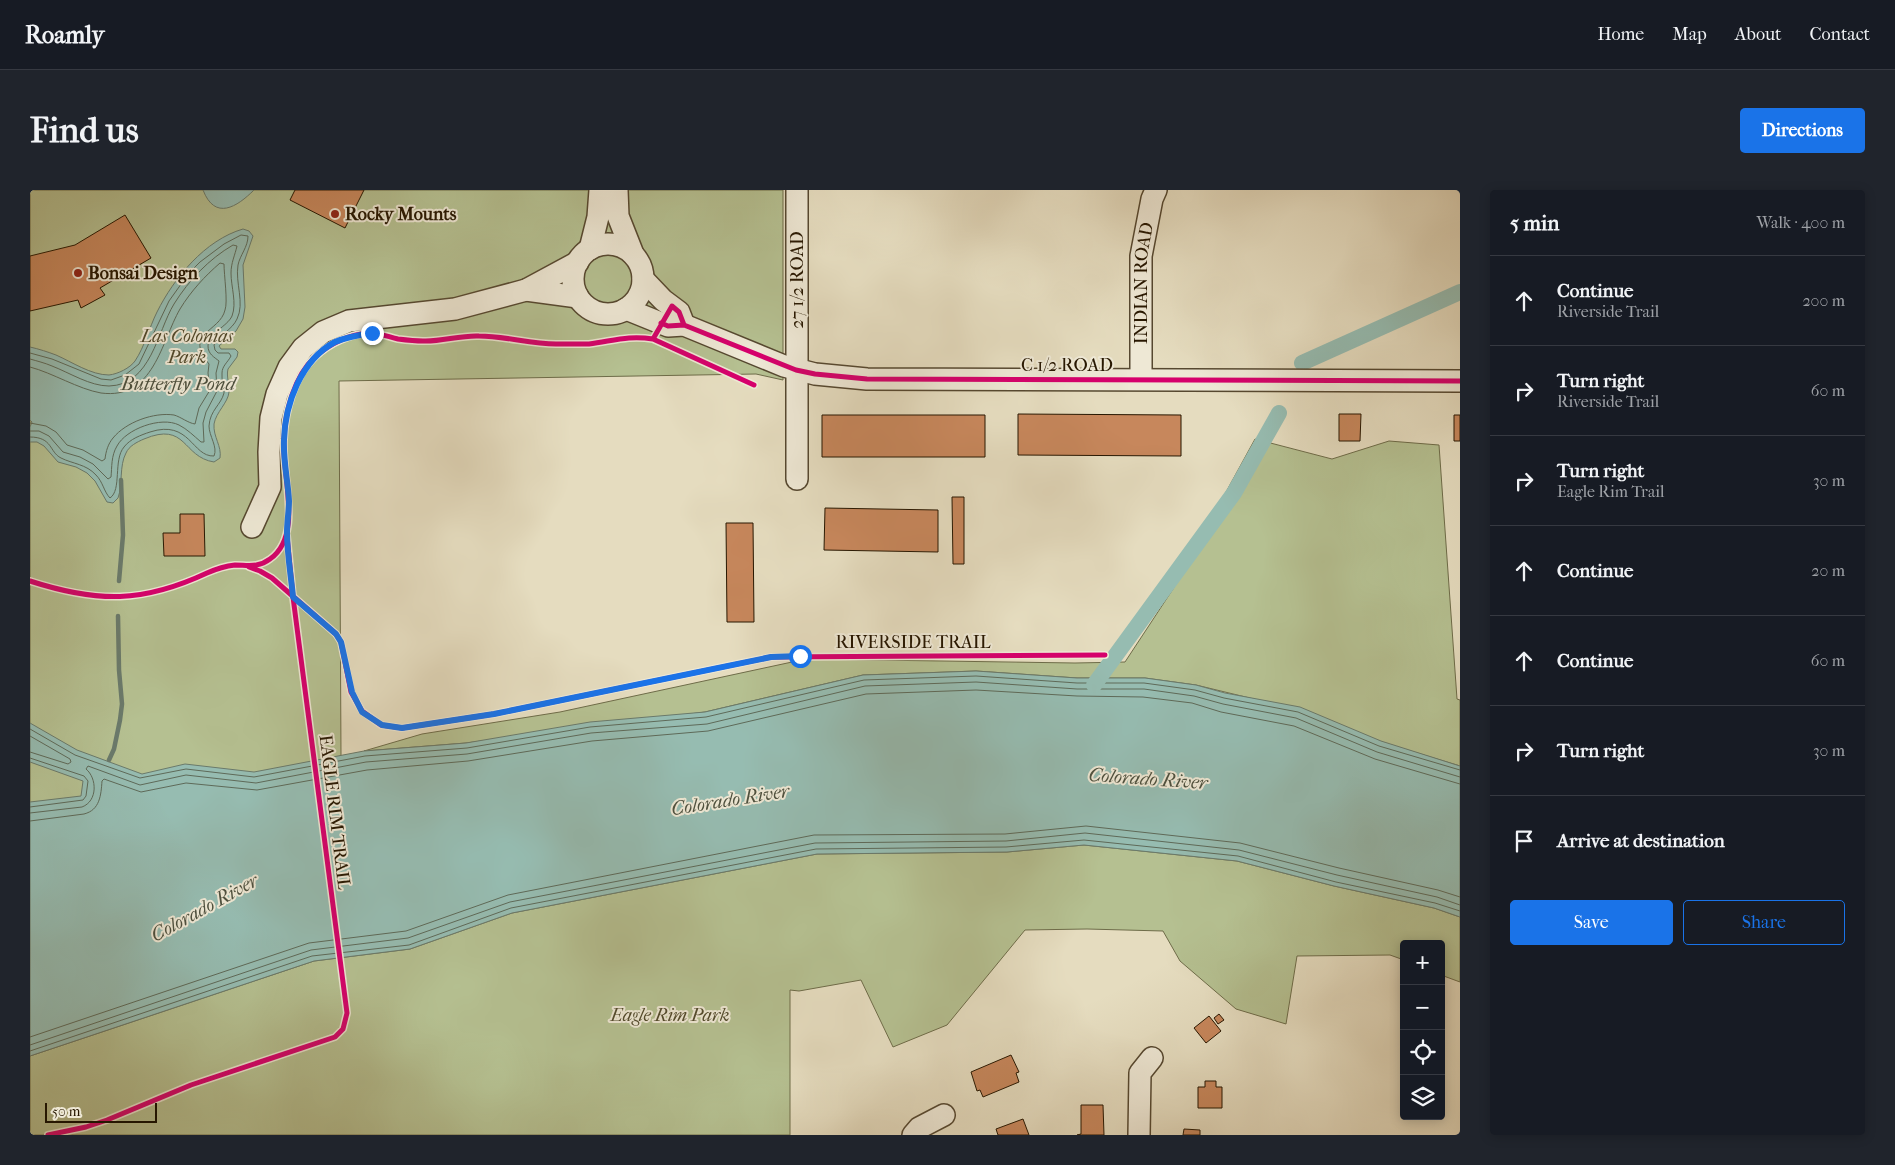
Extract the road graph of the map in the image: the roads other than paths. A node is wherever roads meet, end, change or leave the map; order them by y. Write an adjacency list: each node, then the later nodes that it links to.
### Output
1 (600, 190): 6 (street)
2 (617, 190): 5 (street)
3 (797, 190): 12 (street, 27 1/2 ROAD)
4 (1156, 190): 13 (street, INDIAN ROAD)
5 (633, 254): 6 (street); 7 (street)
6 (584, 256): 8 (street); 9 (street)
7 (643, 279): 10 (street); 11 (street, C 1/2 ROAD)
8 (526, 290): 9 (street); 16 (street)
9 (578, 297): 10 (street)
10 (626, 309): 11 (street, C 1/2 ROAD)
11 (684, 324): 12 (street, C 1/2 ROAD)
12 (796, 370): 13 (street, C 1/2 ROAD); 15 (street, 27 1/2 ROAD)
13 (1141, 379): 14 (street, C 1/2 ROAD)
14 (1460, 381)
15 (797, 479)
16 (252, 526)
17 (1152, 1058): 20 (street)
18 (944, 1115): 19 (street)
19 (913, 1135)
20 (1139, 1135)

